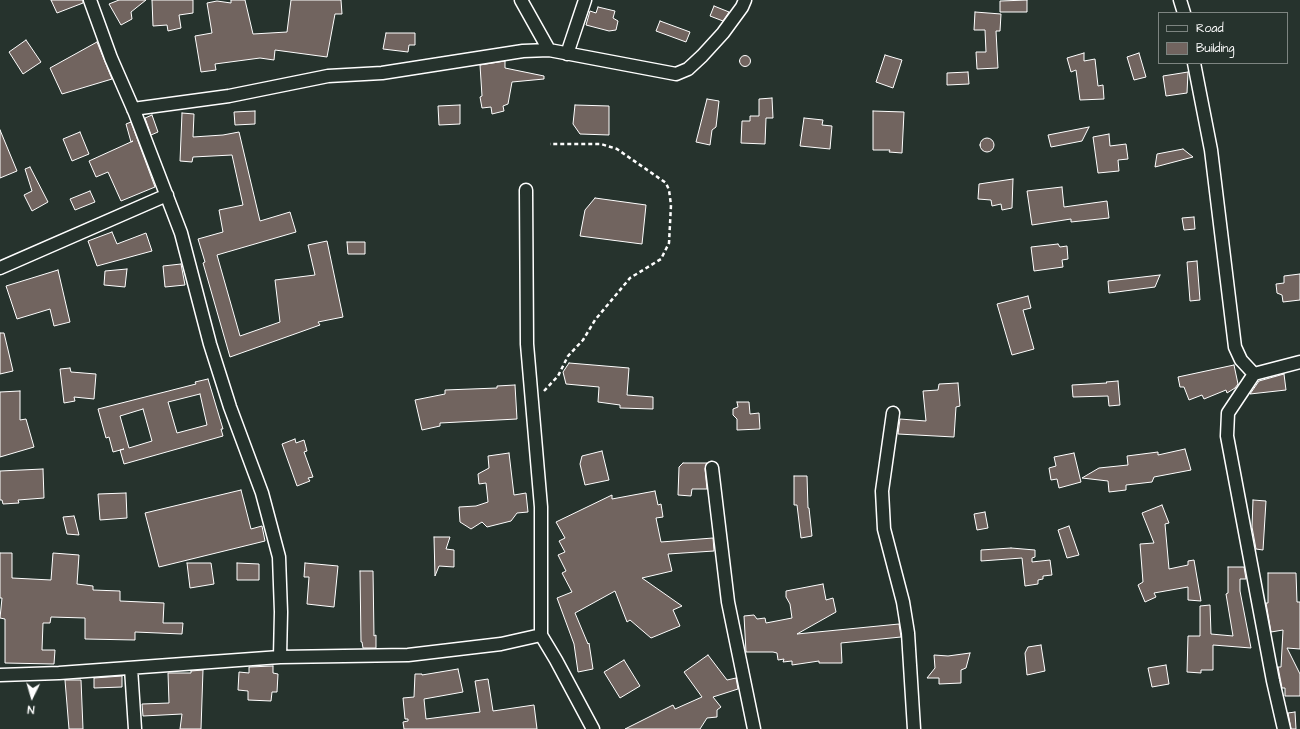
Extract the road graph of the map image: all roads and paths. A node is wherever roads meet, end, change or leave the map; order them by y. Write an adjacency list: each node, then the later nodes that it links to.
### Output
1 (90, 0): 10 (street)
2 (520, 0): 7 (street)
3 (586, 0): 8 (street)
4 (745, 0): 8 (street)
5 (1180, 0): 6 (street)
6 (1184, 12)
7 (549, 50): 8 (street); 10 (street)
8 (567, 54)
9 (1194, 64): 16 (street)
10 (133, 109): 13 (street)
11 (550, 144): 17 (path)
12 (526, 190): 17 (street)
13 (167, 196): 14 (street); 21 (street)
14 (0, 268)
15 (1300, 362): 16 (street)
16 (1254, 374): 28 (street)
17 (532, 403): 20 (street)
18 (893, 413): 27 (street)
19 (712, 468): 26 (street)
20 (540, 635): 21 (street); 25 (street)
21 (280, 657): 22 (street)
22 (131, 668): 23 (street); 24 (street)
23 (0, 675)
24 (136, 729)
25 (593, 729)
26 (754, 729)
27 (914, 729)
28 (1284, 729)

